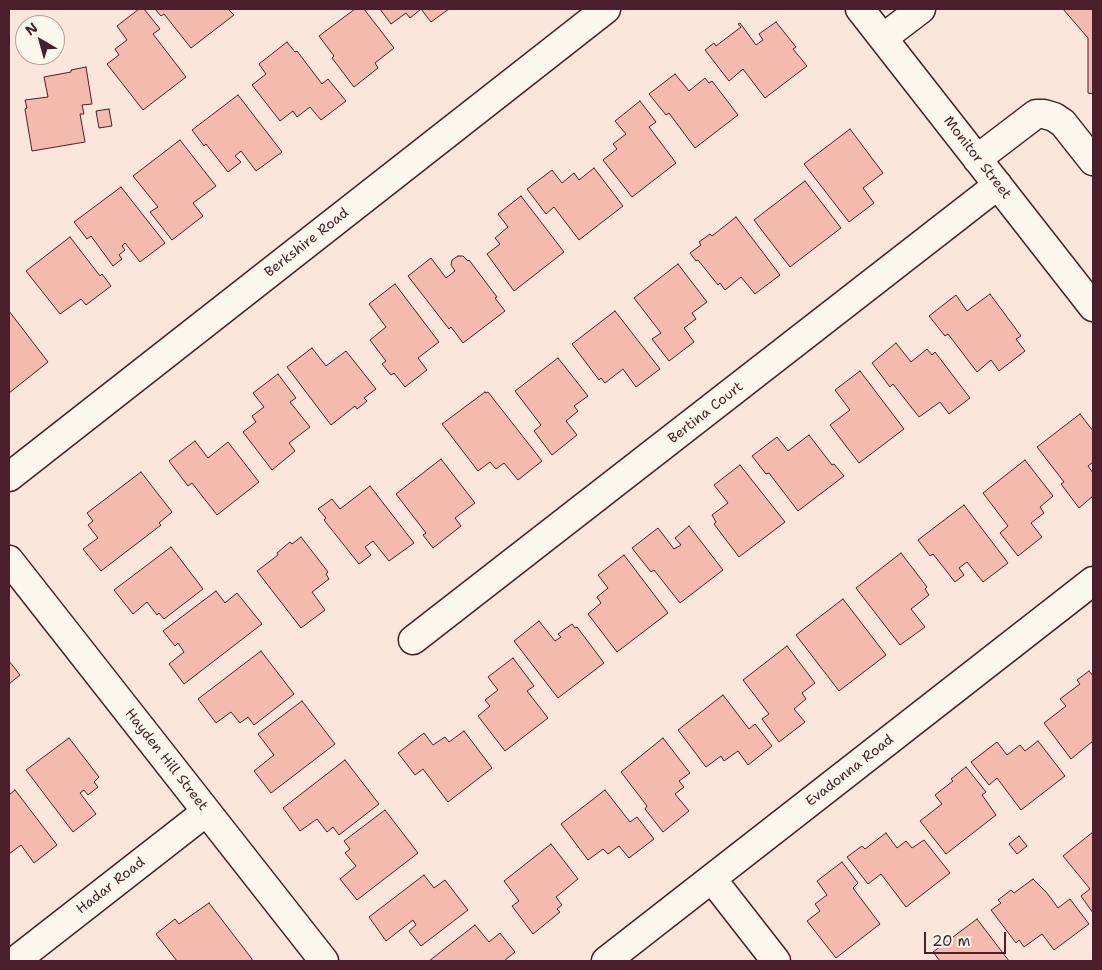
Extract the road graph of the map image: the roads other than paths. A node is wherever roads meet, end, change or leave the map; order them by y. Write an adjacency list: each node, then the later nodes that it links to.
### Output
1 (606, 9): 9 (street, Berkshire Road)
2 (860, 9): 4 (street, Monitor Street)
3 (920, 9): 4 (street)
4 (883, 38): 5 (street, Monitor Street)
5 (977, 159): 6 (street); 7 (street, Monitor Street)
6 (1093, 161)
7 (998, 185): 8 (street, Monitor Street); 12 (street, Bertina Court)
8 (1093, 307)
9 (9, 476)
10 (9, 560): 13 (street, Hayden Hill Street)
11 (1093, 581): 14 (street, Evadonna Road)
12 (413, 640)
13 (206, 812): 15 (street, Hadar Road); 16 (street, Hayden Hill Street)
14 (712, 879): 17 (street, Evadonna Road); 18 (street)
15 (15, 961)
16 (324, 961)
17 (606, 961)
18 (776, 961)

